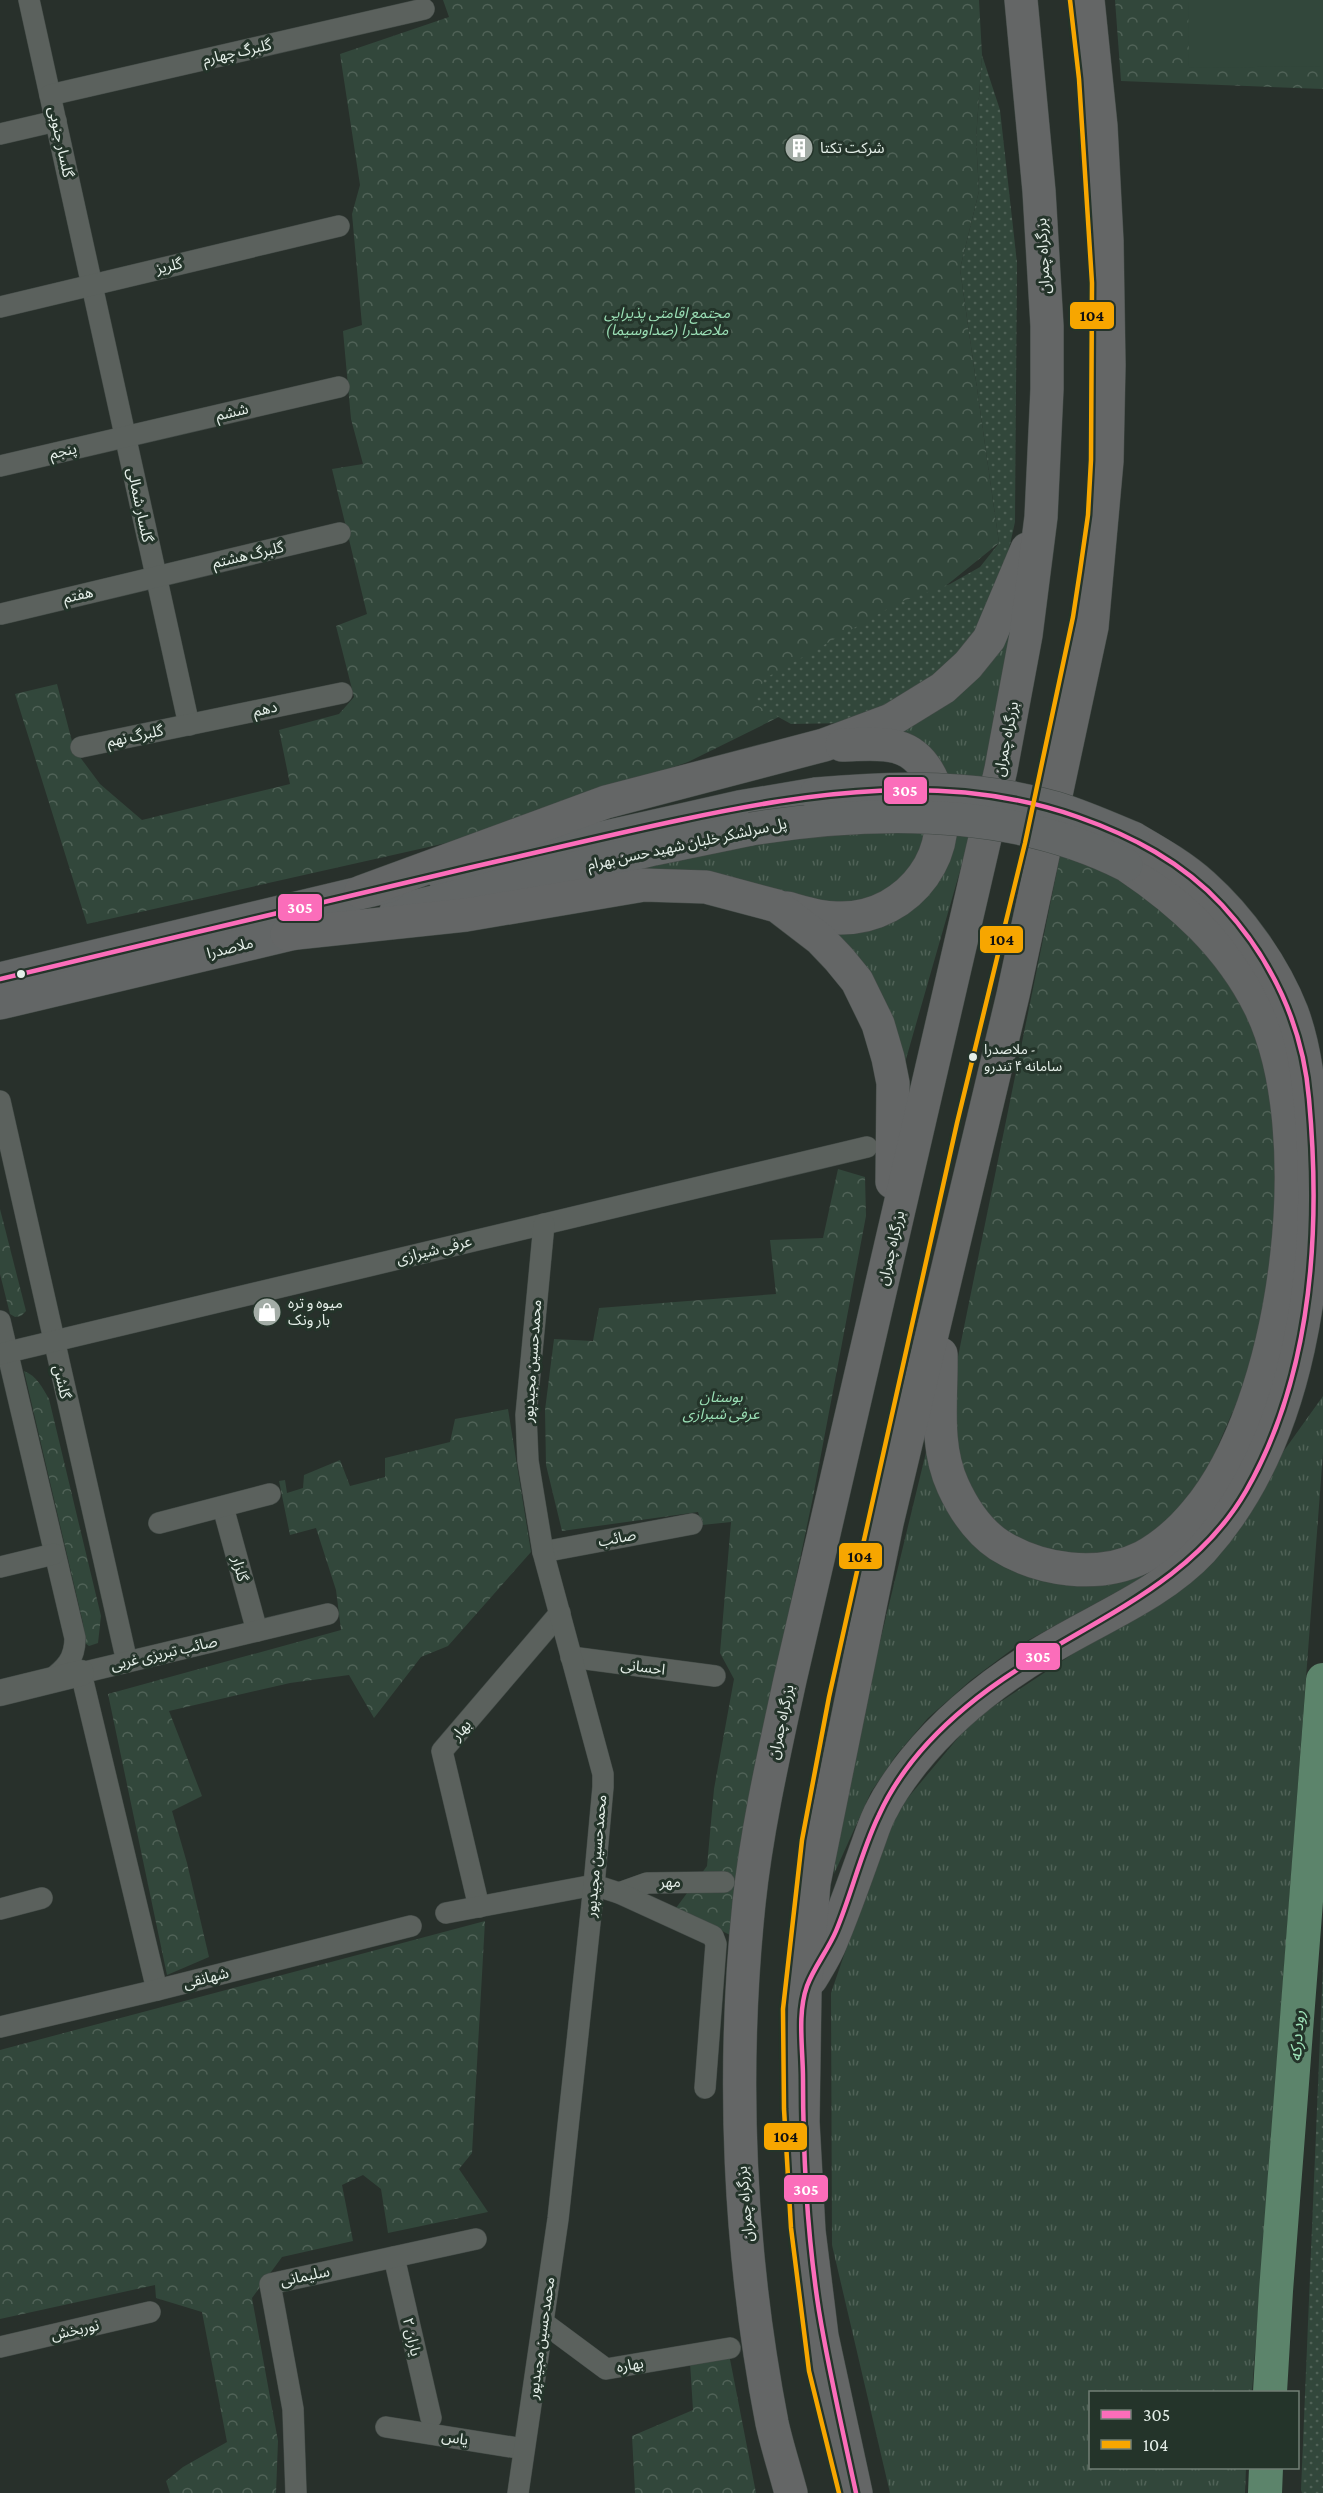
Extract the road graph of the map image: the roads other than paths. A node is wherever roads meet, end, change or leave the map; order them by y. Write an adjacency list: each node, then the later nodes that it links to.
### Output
1 (29, 0): 5 (street, گلسار جنوبی)
2 (1021, 0): 14 (highway, بزرگراه چمران)
3 (1088, 0): 33 (highway)
4 (424, 9): 5 (street, گلبرگ چهارم)
5 (50, 95): 6 (street, گلسار جنوبی)
6 (56, 121): 7 (street); 9 (street, گلسار جنوبی)
7 (0, 134)
8 (339, 226): 9 (street, گلریز)
9 (92, 284): 10 (street, گلریز); 12 (street, گلسار شمالی)
10 (0, 307)
11 (339, 387): 12 (street, ششم)
12 (125, 437): 13 (street, پنجم); 16 (street, گلسار شمالی)
13 (0, 466)
14 (1041, 517): 20 (highway); 32 (highway, بزرگراه چمران)
15 (339, 533): 16 (street, گلبرگ هشتم)
16 (156, 577): 17 (street, هفتم); 19 (street, گلسار شمالی)
17 (1, 614)
18 (342, 693): 19 (street, دهم)
19 (189, 725): 21 (street, گلبرگ نهم)
20 (824, 745): 24 (highway); 25 (highway)
21 (81, 747)
22 (1130, 851): 23 (main road, پل سرلشکر خلبان شهید حسن بهرام, bridge); 23 (main road, پل سرلشکر خلبان شهید حسن بهرام, bridge); 33 (highway); 62 (highway)
23 (459, 884): 24 (main road, ملاصدرا); 26 (main road, ملاصدرا)
24 (361, 892): 27 (main road, ملاصدرا)
25 (777, 906): 26 (highway); 32 (highway)
26 (287, 934): 28 (main road, ملاصدرا)
27 (0, 979)
28 (0, 1003)
29 (0, 1101): 35 (street, گلشن)
30 (867, 1147): 31 (street, عرفی شیرازی)
31 (544, 1224): 35 (street, عرفی شیرازی); 41 (street, محمدحسین مجیدپور)
32 (891, 1250): 76 (highway, بزرگراه چمران)
33 (940, 1304): 62 (highway)
34 (0, 1321): 36 (street)
35 (53, 1341): 36 (street, عرفی شیرازی); 48 (street, گلشن)
36 (4, 1353): 42 (street)
37 (270, 1494): 38 (street)
38 (223, 1507): 39 (street); 46 (street, گلزار)
39 (159, 1523)
40 (692, 1524): 41 (street, صائب)
41 (543, 1552): 44 (street, محمدحسین مجیدپور)
42 (54, 1554): 43 (street); 51 (street)
43 (0, 1567)
44 (560, 1613): 47 (street, محمدحسین مجیدپور); 57 (street, بهار)
45 (328, 1614): 46 (street, صائب تبریزی غربی)
46 (257, 1631): 48 (street, صائب تبریزی غربی)
47 (571, 1658): 50 (street, احسانی); 54 (street, محمدحسین مجیدپور)
48 (128, 1662): 49 (street, صائب تبریزی غربی)
49 (81, 1673): 51 (street, صائب تبریزی غربی); 61 (street)
50 (715, 1676)
51 (49, 1681): 52 (street, صائب تبریزی غربی)
52 (0, 1693)
53 (724, 1882): 55 (street, مهر)
54 (594, 1885): 55 (street); 57 (street); 68 (street, محمدحسین مجیدپور)
55 (619, 1893): 64 (street)
56 (42, 1898): 58 (street)
57 (479, 1907): 59 (street)
58 (0, 1909)
59 (446, 1913)
60 (411, 1926): 61 (street, شهانقی)
61 (157, 1990): 63 (street, شهانقی)
62 (805, 1991): 77 (highway)
63 (0, 2027)
64 (705, 2088)
65 (476, 2239): 66 (street, سلیمانی)
66 (394, 2257): 71 (street, یاران ٢); 74 (street, سلیمانی)
67 (150, 2312): 69 (street, نوربخش)
68 (544, 2323): 70 (street, بهاره); 73 (street, محمدحسین مجیدپور)
69 (0, 2348)
70 (730, 2348)
71 (431, 2418)
72 (386, 2427): 73 (street, یاس)
73 (524, 2449): 75 (street, محمدحسین مجیدپور)
74 (297, 2493)
75 (518, 2493)
76 (792, 2493)
77 (856, 2493)

